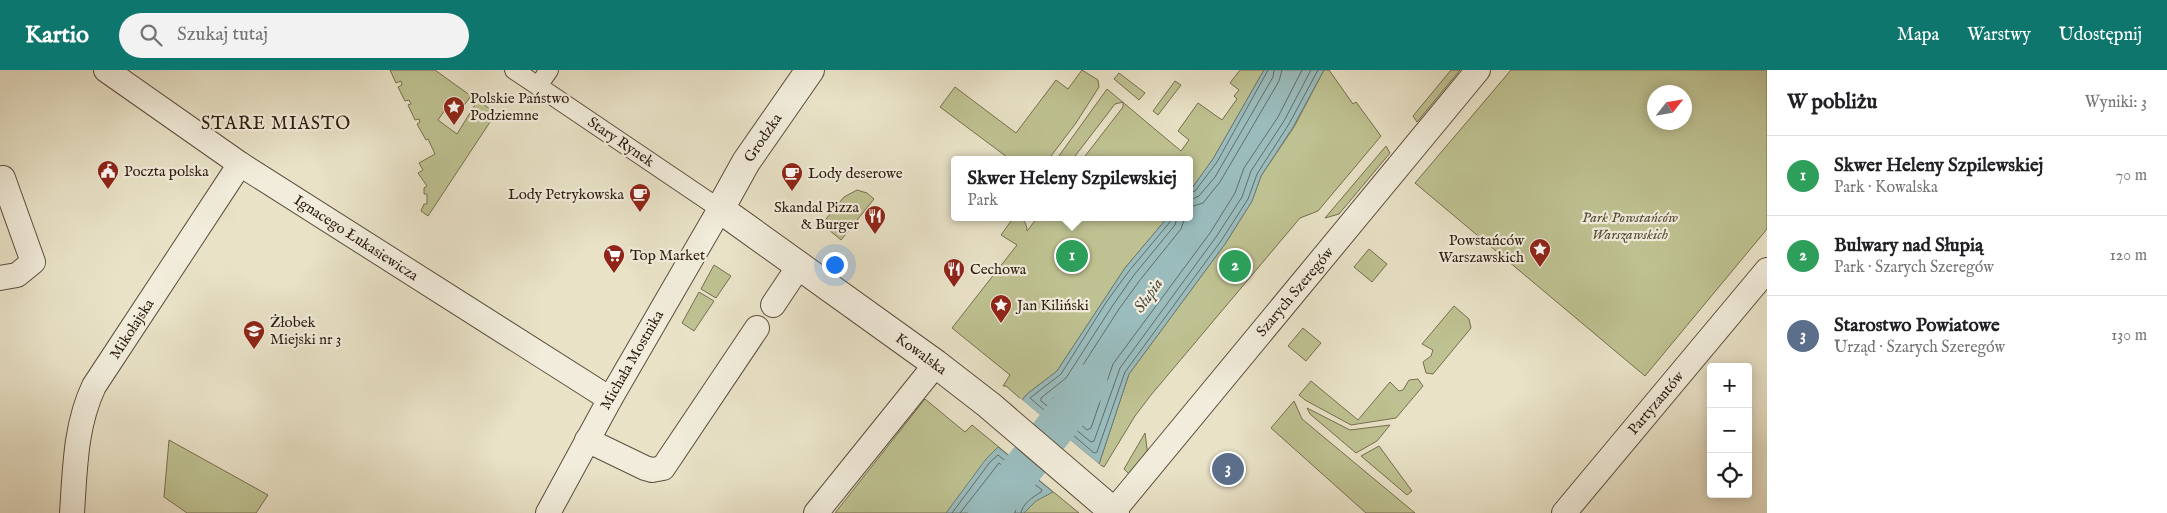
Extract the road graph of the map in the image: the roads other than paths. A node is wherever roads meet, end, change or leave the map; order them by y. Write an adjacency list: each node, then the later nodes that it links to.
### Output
1 (106, 70): 7 (street, Ignacego Łukasiewicza)
2 (514, 70): 6 (street, Stary Rynek)
3 (549, 70): 6 (street)
4 (810, 70): 9 (street, Grodzka)
5 (1478, 70): 18 (street, Szarych Szeregów)
6 (538, 86): 9 (street, Stary Rynek)
7 (240, 164): 16 (street, Ignacego Łukasiewicza); 19 (street, Mikołajska)
8 (3, 178): 12 (street)
9 (720, 209): 10 (street, Kowalska); 16 (street, Michała Mostnika)
10 (799, 266): 13 (street); 15 (street, Kowalska)
11 (1767, 270): 22 (street, Partyzantów)
12 (0, 278)
13 (773, 305)
14 (757, 328): 17 (street)
15 (936, 364): 18 (street, Kowalska); 21 (street)
16 (610, 399): 17 (street, Michała Mostnika)
17 (587, 440): 20 (street, Michała Mostnika)
18 (1113, 512)
19 (72, 513)
20 (548, 513)
21 (816, 513)
22 (1564, 513)

